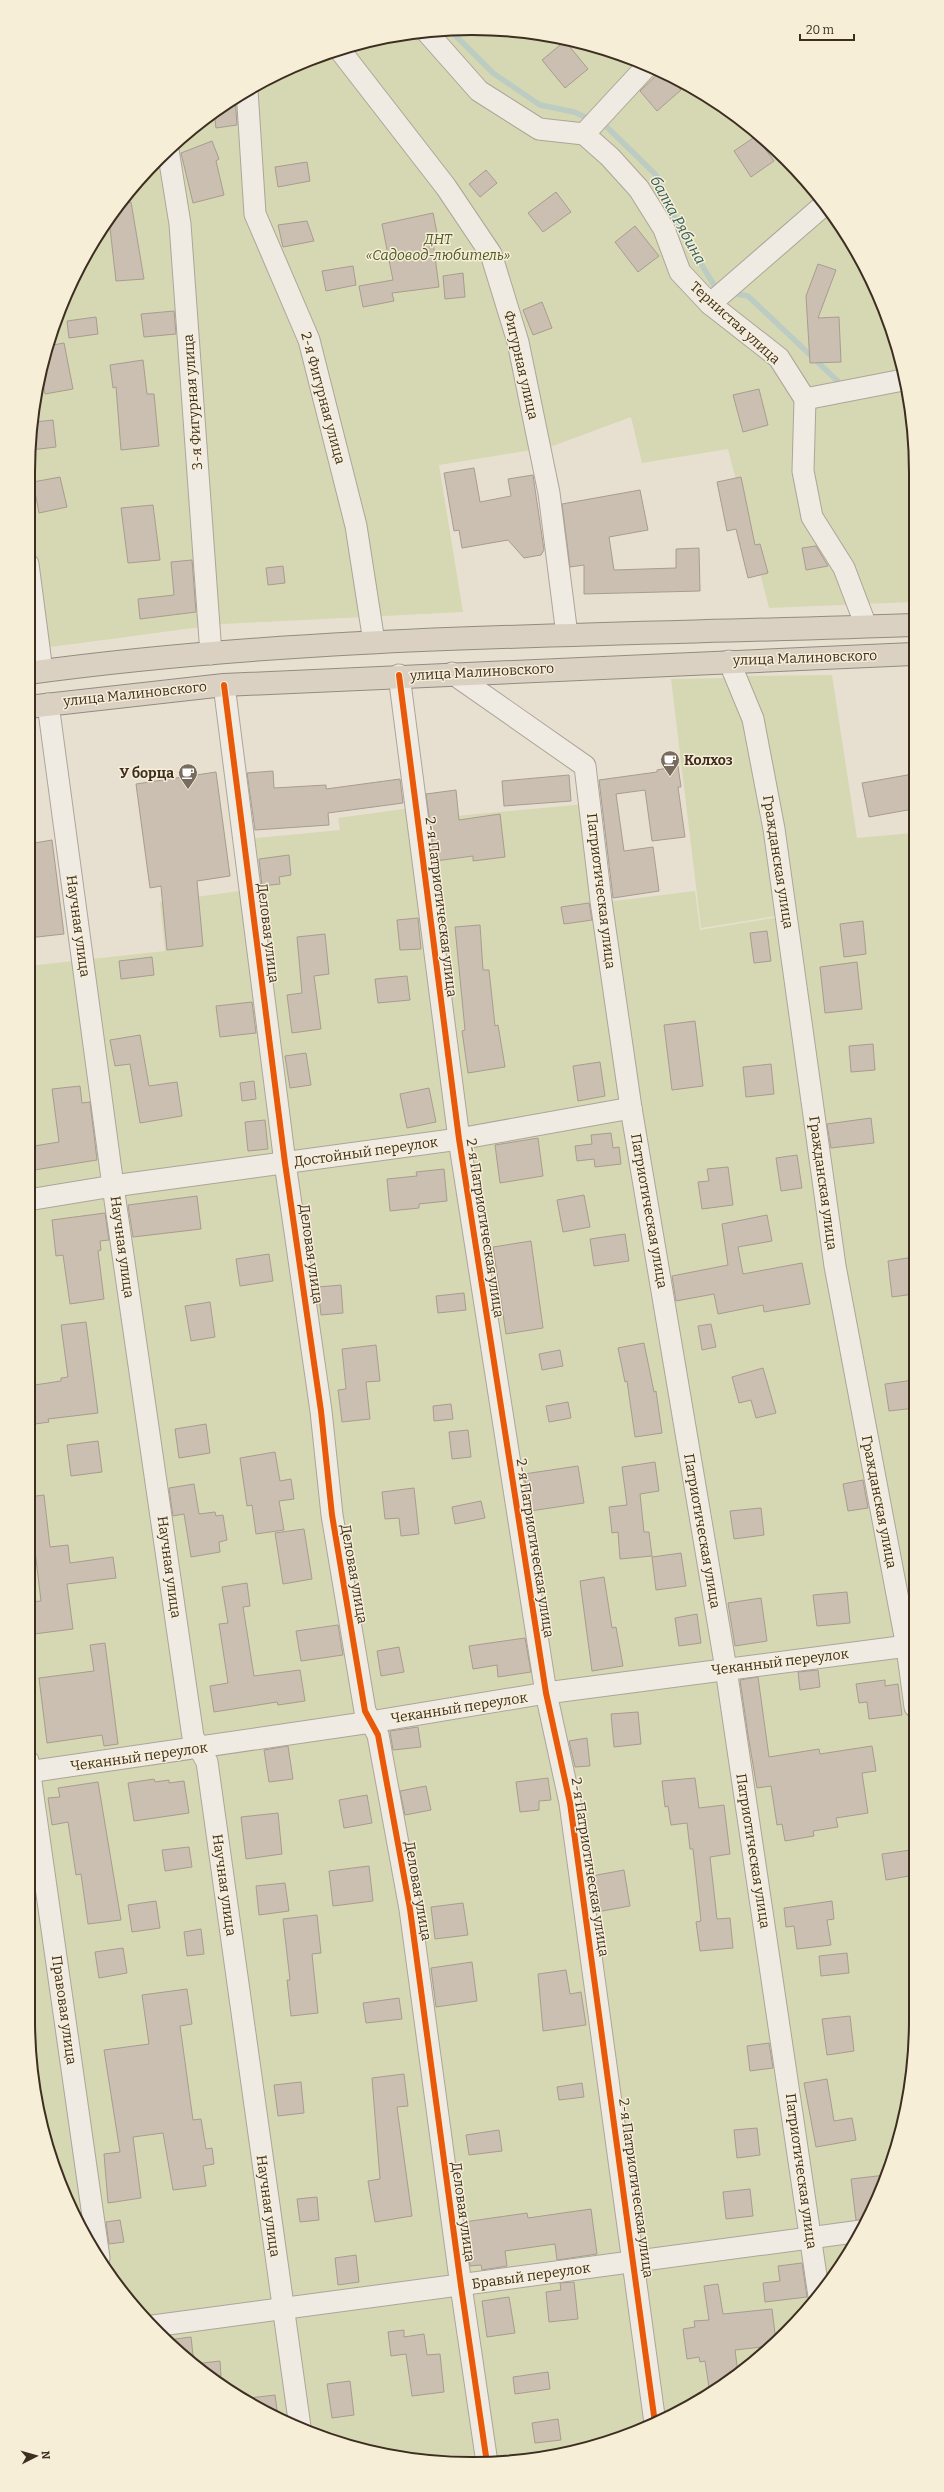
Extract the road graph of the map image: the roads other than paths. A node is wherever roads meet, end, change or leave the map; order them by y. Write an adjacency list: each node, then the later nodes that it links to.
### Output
1 (432, 37): 5 (street)
2 (344, 54): 13 (street, Фигурная улица)
3 (643, 70): 5 (street)
4 (248, 98): 14 (street, 2-я Фигурная улица)
5 (584, 134): 8 (street, Тернистая улица)
6 (169, 157): 15 (street, 3-я Фигурная улица)
7 (820, 208): 8 (street)
8 (710, 304): 10 (street, Тернистая улица)
9 (899, 381): 10 (street)
10 (805, 399): 12 (street)
11 (909, 625): 12 (highway, улица Малиновского)
12 (866, 626): 13 (highway, улица Малиновского)
13 (567, 636): 14 (highway, улица Малиновского)
14 (374, 642): 15 (highway, улица Малиновского)
15 (211, 654): 18 (highway, улица Малиновского)
16 (909, 654): 17 (highway, улица Малиновского)
17 (729, 661): 19 (highway, улица Малиновского); 28 (street, Гражданская улица)
18 (35, 672)
19 (452, 673): 20 (highway, улица Малиновского); 23 (street, Патриотическая улица)
20 (399, 676): 21 (highway, улица Малиновского); 24 (street, 2-я Патриотическая улица)
21 (224, 685): 22 (highway, улица Малиновского); 25 (street, Деловая улица)
22 (38, 705): 26 (street, Научная улица)
23 (631, 1108): 24 (street, Достойный переулок); 30 (street, Патриотическая улица)
24 (459, 1139): 25 (street, Достойный переулок); 31 (street, 2-я Патриотическая улица)
25 (285, 1163): 26 (street, Достойный переулок); 32 (street, Деловая улица)
26 (113, 1186): 27 (street, Достойный переулок); 33 (street, Научная улица)
27 (35, 1199)
28 (909, 1636)
29 (909, 1646): 30 (street, Чеканный переулок)
30 (726, 1669): 31 (street, Чеканный переулок); 37 (street, Патриотическая улица)
31 (546, 1693): 32 (street, Чеканный переулок); 39 (street, 2-я Патриотическая улица)
32 (371, 1722): 33 (street, Чеканный переулок); 40 (street, Деловая улица)
33 (200, 1748): 34 (street, Чеканный переулок); 42 (street, Научная улица)
34 (35, 1768)
35 (35, 1811): 38 (street, Правовая улица)
36 (853, 2232): 37 (street, Бравый переулок)
37 (811, 2237): 39 (street, Бравый переулок); 41 (street, Патриотическая улица)
38 (97, 2243)
39 (634, 2263): 40 (street, Бравый переулок); 44 (street, 2-я Патриотическая улица)
40 (461, 2286): 42 (street, Бравый переулок); 46 (street, Деловая улица)
41 (818, 2287)
42 (282, 2308): 43 (street, Бравый переулок); 45 (street, Научная улица)
43 (159, 2325)
44 (654, 2417)
45 (299, 2421)
46 (486, 2457)

